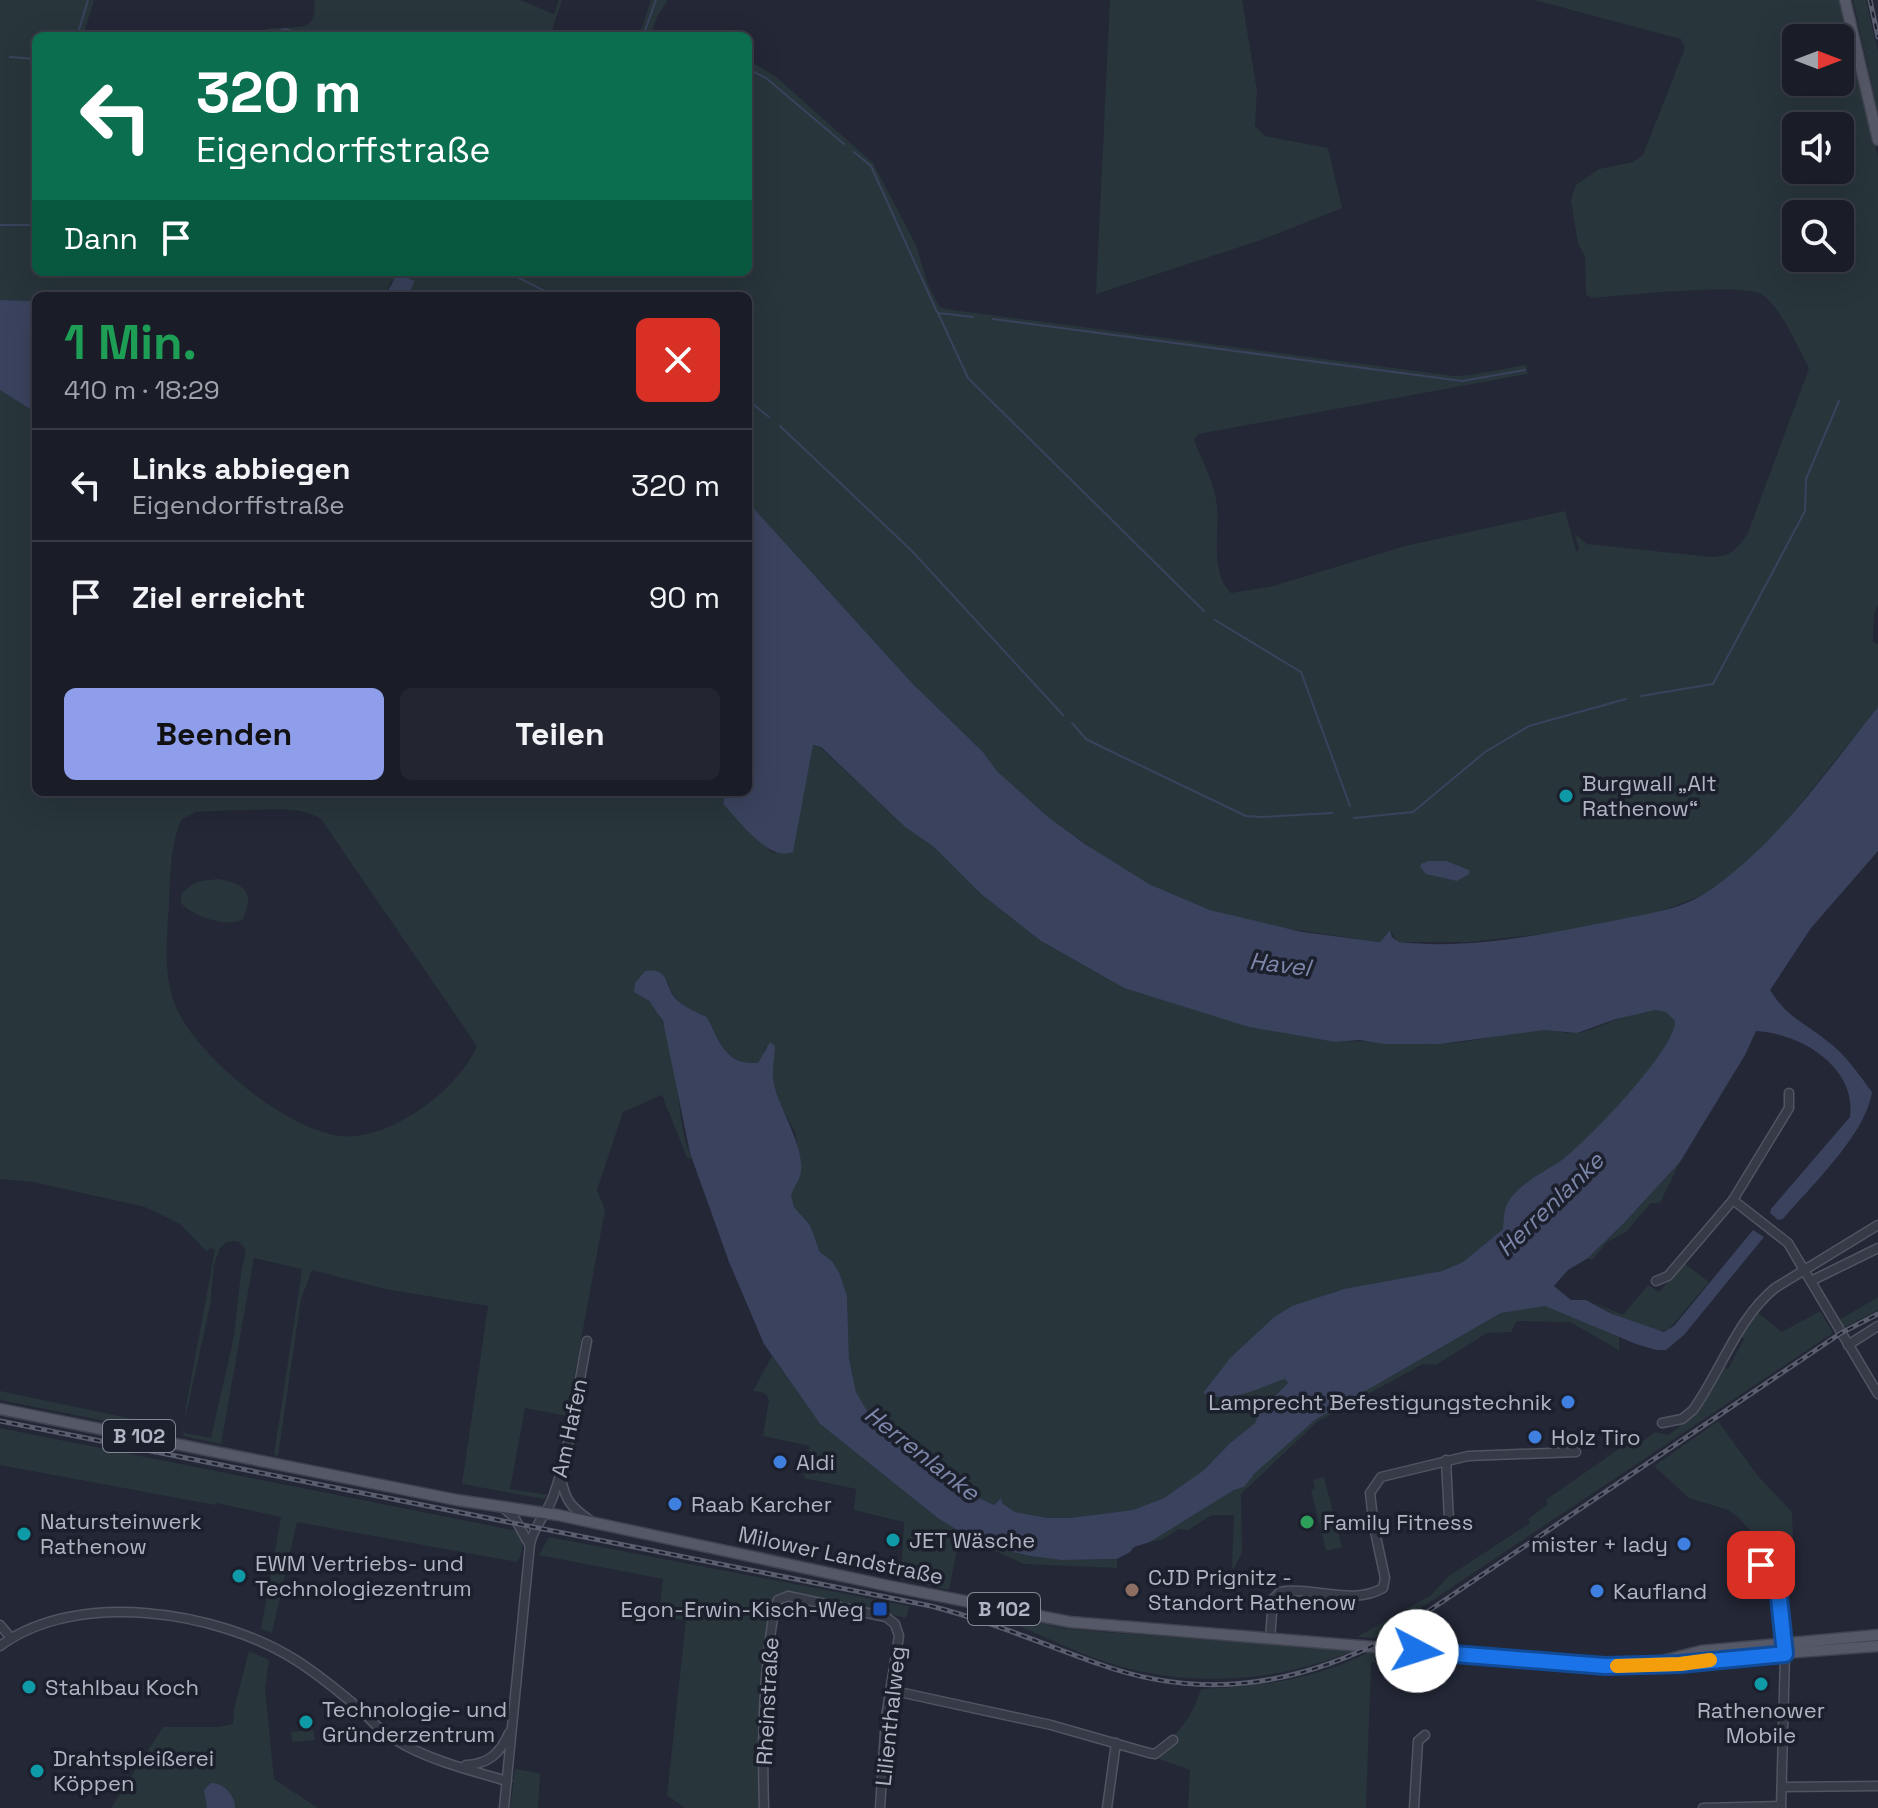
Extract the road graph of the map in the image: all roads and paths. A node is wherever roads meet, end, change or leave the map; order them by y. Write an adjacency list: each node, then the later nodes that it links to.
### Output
1 (1845, 0): 2 (main road)
2 (1878, 140)
3 (1789, 1093): 4 (street)
4 (1733, 1200): 7 (street); 8 (street)
5 (1878, 1225): 7 (street)
6 (1878, 1248): 9 (street)
7 (1805, 1271): 9 (street); 15 (street)
8 (1656, 1281)
9 (1811, 1281): 12 (street)
10 (1878, 1326): 12 (street)
11 (587, 1341): 18 (street, Am Hafen)
12 (1848, 1345): 13 (street)
13 (1878, 1394)
14 (0, 1409): 19 (main road, Milower Landstraße / B 102)
15 (1662, 1423)
16 (1576, 1452): 17 (street)
17 (1446, 1460): 21 (street); 29 (street)
18 (560, 1475): 20 (street, Am Hafen); 22 (street, Milower Landstraße)
19 (500, 1506): 20 (main road, Milower Landstraße / B 102); 23 (street)
20 (544, 1513): 22 (main road, Milower Landstraße / B 102); 23 (street, Am Hafen)
21 (1449, 1520)
22 (595, 1524): 29 (main road, Milower Landstraße / B 102)
23 (530, 1544): 36 (street, Am Hafen)
24 (1777, 1579): 30 (street)
25 (895, 1624): 35 (street, Lilienthalweg); 46 (street, Rheinstraße)
26 (0, 1625): 28 (street)
27 (1878, 1635): 30 (main road, Milower Landstraße / B 102)
28 (11, 1638): 31 (street); 40 (street)
29 (1270, 1639): 34 (main road, Milower Landstraße / B 102)
30 (1785, 1642): 33 (street); 34 (main road, Milower Landstraße / B 102)
31 (0, 1646)
32 (1878, 1646): 33 (main road, Milower Landstraße / B 102)
33 (1785, 1654): 34 (main road, Milower Landstraße / B 102); 43 (street)
34 (1641, 1666)
35 (890, 1690): 39 (street); 47 (street, Lilienthalweg)
36 (512, 1728): 40 (street); 41 (street, Am Hafen)
37 (1425, 1735): 49 (street)
38 (1173, 1740): 39 (street)
39 (1116, 1743): 48 (street)
40 (449, 1763): 41 (street)
41 (507, 1781): 45 (street, Am Hafen)
42 (1878, 1786): 43 (street)
43 (1782, 1787): 44 (street)
44 (1781, 1807): 50 (street)
45 (504, 1808)
46 (764, 1808)
47 (880, 1808)
48 (1107, 1808)
49 (1414, 1808)
50 (1703, 1808)

